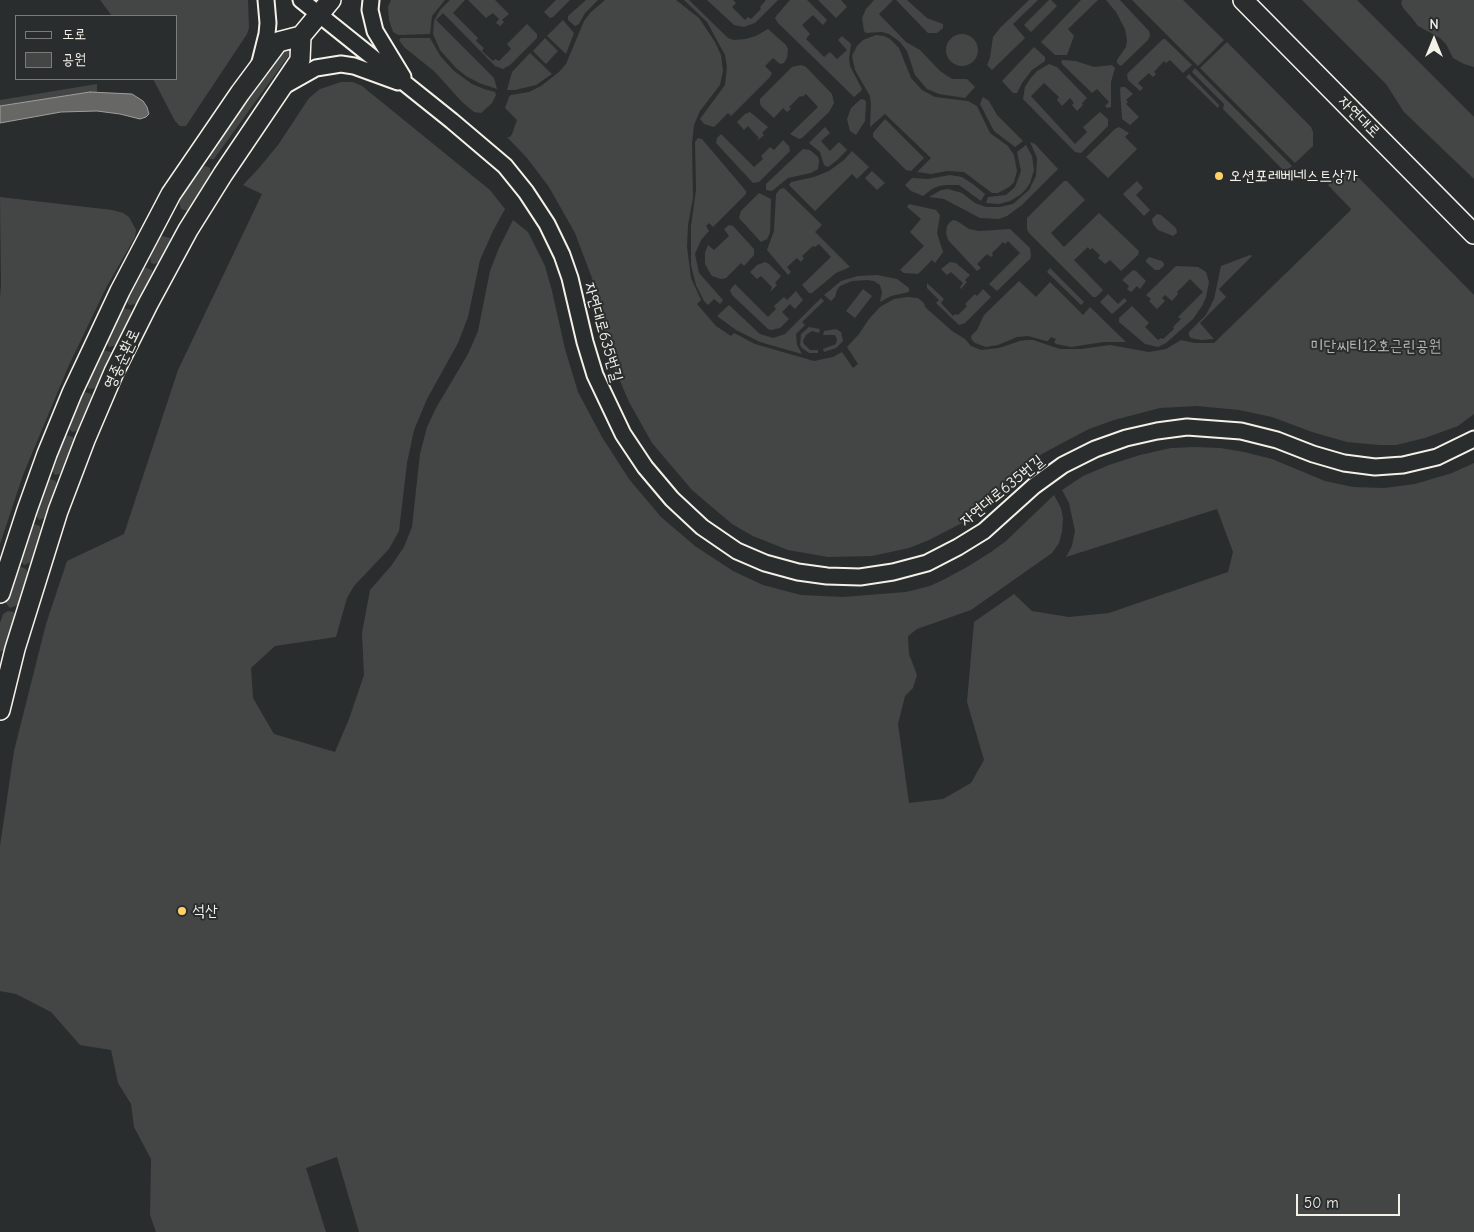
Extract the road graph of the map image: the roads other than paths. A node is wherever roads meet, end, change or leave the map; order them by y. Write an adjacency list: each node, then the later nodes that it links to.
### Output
1 (266, 0): 7 (street)
2 (301, 0): 5 (street, 자연대로635번길)
3 (371, 0): 9 (street)
4 (1243, 0): 10 (main road, 자연대로)
5 (324, 7): 6 (main road); 9 (street, 자연대로635번길)
6 (301, 36): 7 (main road, 영종순환로); 8 (main road, 영종순환로)
7 (259, 69): 12 (main road, 영종순환로)
8 (282, 86): 9 (street); 13 (main road, 영종순환로)
9 (409, 86): 11 (street, 자연대로635번길)
10 (1474, 234)
11 (1474, 439)
12 (0, 593)
13 (0, 710)

